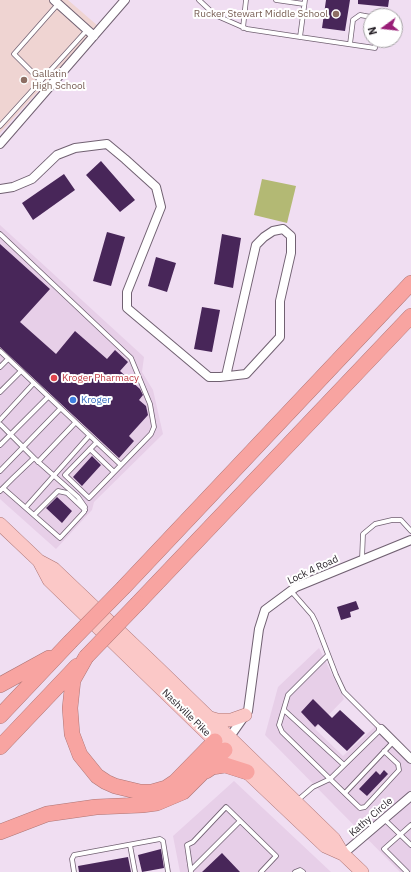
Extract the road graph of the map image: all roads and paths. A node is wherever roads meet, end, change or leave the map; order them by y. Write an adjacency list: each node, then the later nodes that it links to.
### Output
1 (125, 0): 10 (street)
2 (199, 0): 8 (lane)
3 (246, 0): 8 (lane)
4 (276, 0): 6 (lane)
5 (56, 2): 9 (street); 14 (lane)
6 (305, 2): 11 (lane)
7 (363, 16): 12 (lane)
8 (243, 28): 11 (lane)
9 (87, 30): 10 (street); 14 (lane)
10 (94, 36): 16 (street)
11 (300, 37): 12 (lane)
12 (350, 44): 13 (lane)
13 (363, 46)
14 (41, 81): 15 (lane)
15 (0, 126)
16 (0, 144)
17 (0, 189): 25 (street)
18 (0, 234): 43 (lane)
19 (411, 283): 61 (highway, bridge)
20 (411, 316): 63 (highway, bridge)
21 (0, 351): 22 (lane)
22 (8, 359): 23 (lane); 24 (lane)
23 (0, 367)
24 (20, 371): 26 (lane); 27 (lane)
25 (226, 376): 25 (street)
26 (33, 384): 28 (lane); 30 (lane)
27 (0, 392)
28 (48, 397): 29 (lane); 33 (lane)
29 (60, 409): 31 (lane); 37 (lane)
30 (0, 420)
31 (75, 423): 34 (lane); 41 (lane)
32 (0, 424): 33 (lane)
33 (11, 435): 36 (lane); 37 (lane)
34 (89, 436): 35 (lane); 40 (lane)
35 (96, 442): 38 (lane); 43 (lane)
36 (0, 445)
37 (23, 448): 39 (lane); 44 (lane)
38 (90, 449): 42 (lane); 45 (lane)
39 (34, 458): 41 (lane); 47 (lane)
40 (68, 459): 42 (lane); 46 (lane)
41 (38, 462): 46 (lane)
42 (74, 465): 48 (lane)
43 (120, 465): 45 (lane)
44 (0, 471)
45 (114, 472): 48 (lane)
46 (53, 476): 50 (lane); 52 (lane)
47 (1, 490): 51 (lane)
48 (83, 492): 50 (lane)
49 (19, 494): 51 (lane)
50 (78, 497): 53 (lane)
51 (17, 500): 52 (lane)
52 (26, 507): 54 (lane)
53 (85, 510): 54 (lane); 54 (lane)
54 (34, 515)
55 (0, 524): 59 (main road, Nashville Pike)
56 (411, 531): 58 (lane)
57 (411, 540): 58 (street, Lock 4 Road)
58 (362, 559): 60 (street, Lock 4 Road)
59 (39, 561): 68 (main road, Nashville Pike); 71 (main road, Nashville Pike)
60 (290, 591): 62 (lane); 66 (street, Lock 4 Road)
61 (67, 646): 64 (highway); 67 (highway)
62 (328, 655): 65 (lane); 69 (lane)
63 (86, 657): 71 (highway); 72 (highway)
64 (0, 685)
65 (284, 710): 75 (lane); 78 (lane)
66 (245, 715): 68 (main road); 71 (street, Lock 4 Road)
67 (0, 716)
68 (207, 717): 71 (main road, Nashville Pike)
69 (381, 728): 70 (street); 75 (lane)
70 (394, 741): 73 (lane); 74 (street)
71 (223, 743): 76 (main road, Nashville Pike); 77 (highway); 81 (main road, Nashville Pike)
72 (0, 747)
73 (384, 751): 79 (lane); 79 (lane)
74 (411, 759)
75 (344, 765): 78 (lane)
76 (247, 772): 77 (highway); 89 (main road, Nashville Pike)
77 (200, 775): 85 (highway)
78 (330, 779): 79 (lane); 81 (lane)
79 (345, 792)
80 (411, 796): 82 (street, Kathy Circle)
81 (295, 803): 89 (main road, Nashville Pike)
82 (384, 819): 86 (lane); 89 (street, Kathy Circle)
83 (240, 821): 90 (lane); 90 (lane); 94 (lane)
84 (411, 825): 86 (lane)
85 (0, 832)
86 (400, 834): 88 (lane); 98 (lane)
87 (130, 845): 91 (lane); 92 (lane); 93 (lane)
88 (411, 845)
89 (343, 854): 97 (main road, Nashville Pike)
90 (191, 871)
91 (74, 872)
92 (135, 872)
93 (168, 872)
94 (261, 872)
95 (295, 872): 96 (lane)
96 (303, 872)
97 (362, 872)
98 (407, 872)

